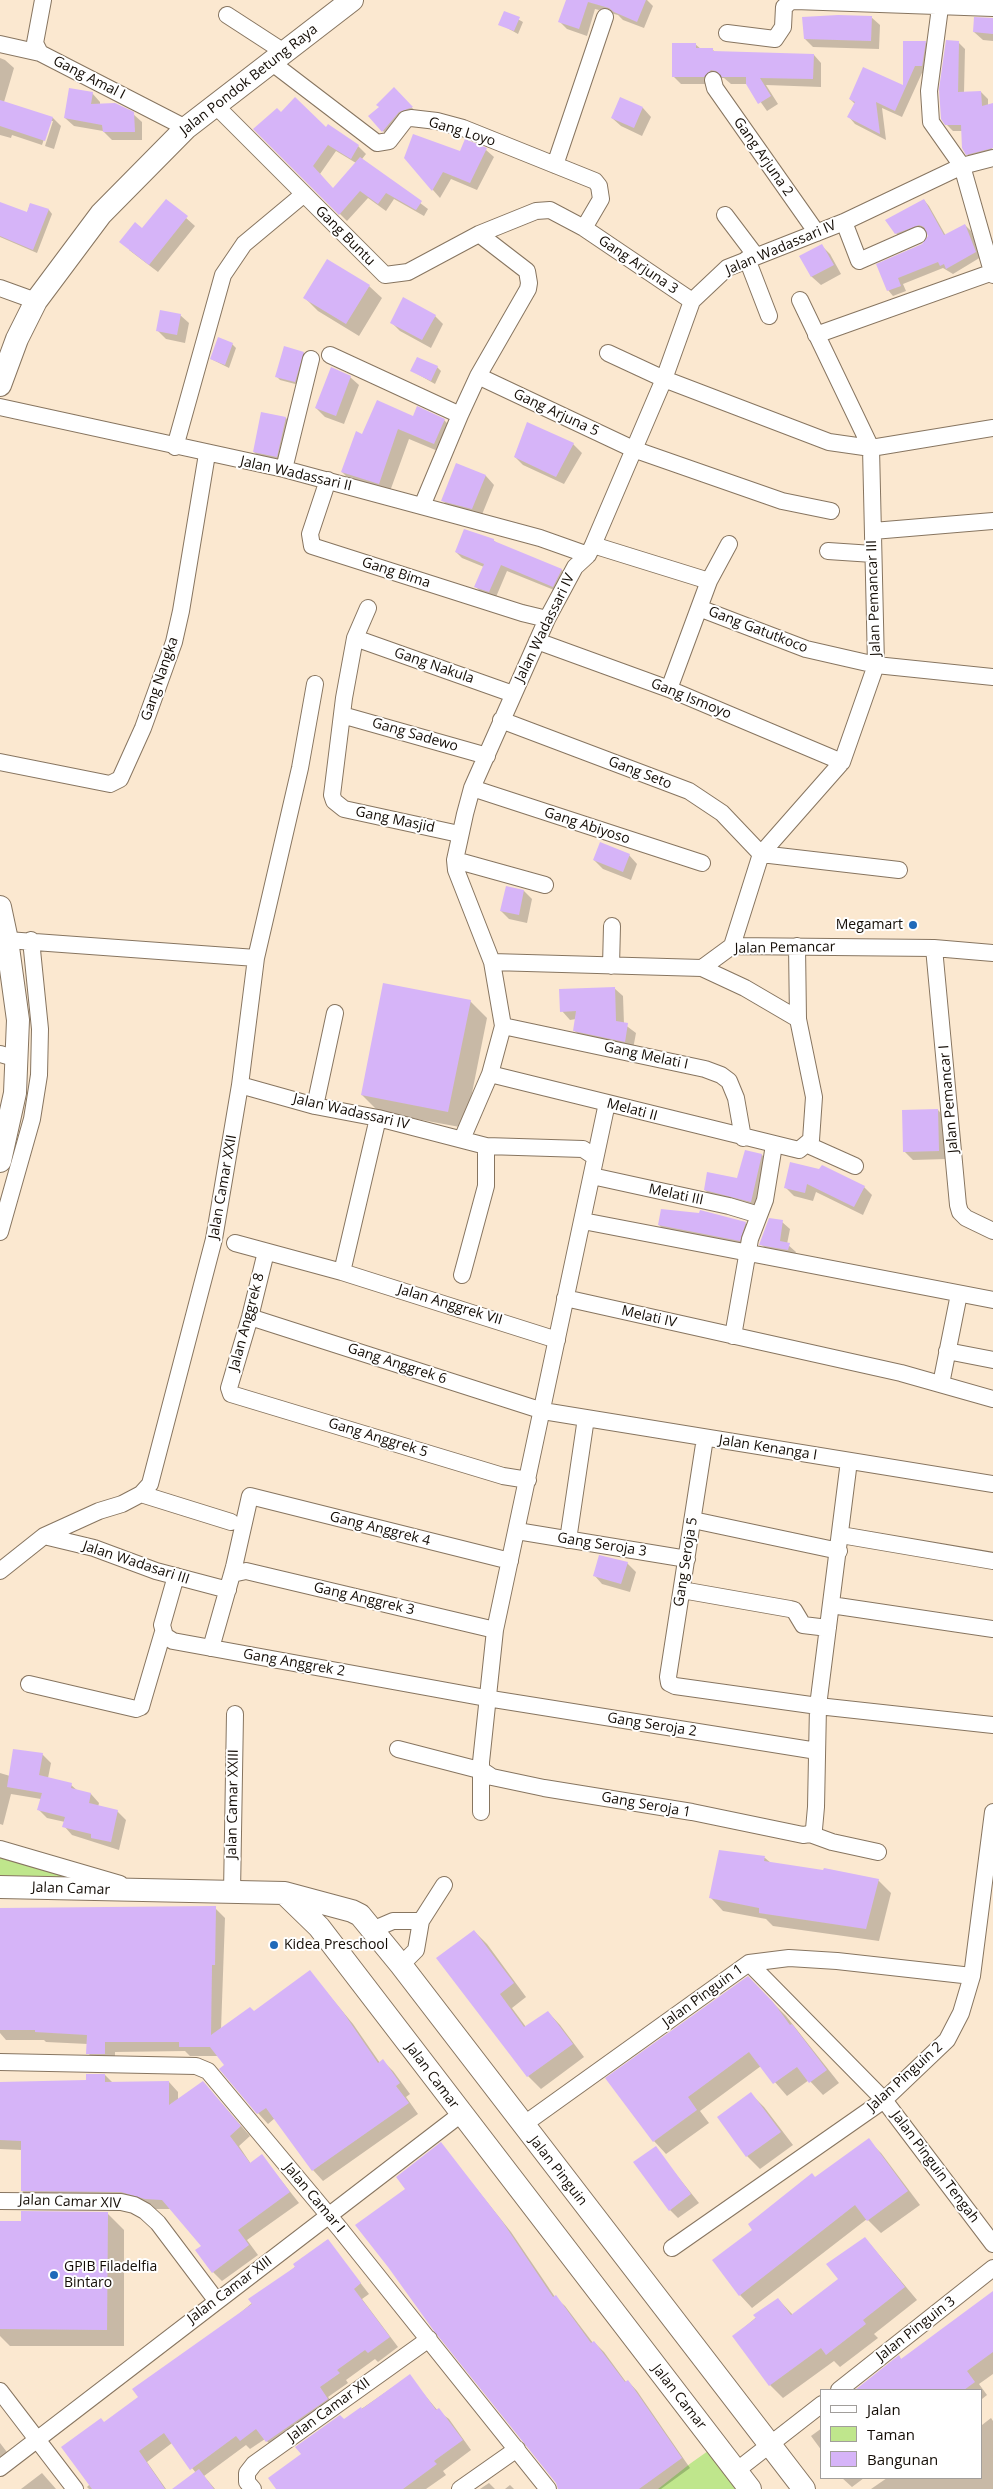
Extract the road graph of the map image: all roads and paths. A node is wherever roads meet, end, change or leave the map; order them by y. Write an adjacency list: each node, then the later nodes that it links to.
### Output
1 (43, 0): 9 (street, Gang Amal I)
2 (352, 0): 10 (street, Jalan Pondok Betung Raya)
3 (941, 3): 4 (street); 7 (street); 16 (street)
4 (993, 8)
5 (226, 14): 10 (street)
6 (604, 17): 15 (street)
7 (727, 33)
8 (0, 44): 9 (street)
9 (40, 53): 13 (street, Gang Amal I)
10 (278, 57): 12 (street, Jalan Pondok Betung Raya); 15 (street, Gang Loyo)
11 (713, 80): 21 (street, Gang Arjuna 2)
12 (215, 105): 13 (street, Jalan Pondok Betung Raya); 17 (street, Gang Buntu)
13 (186, 128): 28 (street, Jalan Pondok Betung Raya)
14 (993, 158): 16 (street, Jalan Wadassari IV)
15 (555, 165): 20 (street, Gang Loyo)
16 (962, 166): 19 (street, Jalan Wadassari IV); 25 (street)
17 (304, 194): 22 (street, Gang Buntu); 42 (street)
18 (725, 215): 24 (street)
19 (844, 222): 21 (street, Jalan Wadassari IV); 23 (street)
20 (584, 228): 22 (street, Gang Buntu); 29 (street, Gang Arjuna 3)
21 (817, 233): 24 (street, Jalan Wadassari IV)
22 (479, 234): 36 (street)
23 (918, 235)
24 (751, 257): 29 (street, Jalan Wadassari IV); 30 (street)
25 (993, 273): 31 (street)
26 (0, 288): 28 (street)
27 (800, 300): 31 (street)
28 (36, 301): 32 (street, Jalan Pondok Betung Raya)
29 (692, 301): 37 (street, Jalan Wadassari IV)
30 (769, 316)
31 (816, 335): 43 (street)
32 (6, 347): 38 (street, Jalan Pondok Betung Raya)
33 (608, 353): 37 (street)
34 (330, 355): 40 (street)
35 (311, 359): 46 (street)
36 (478, 376): 40 (street); 44 (street, Gang Arjuna 5)
37 (664, 379): 43 (street); 44 (street, Jalan Wadassari IV)
38 (0, 385)
39 (0, 408): 42 (street, Jalan Wadassari II)
40 (460, 415): 48 (street)
41 (993, 428): 43 (street)
42 (175, 446): 45 (street, Jalan Wadassari II)
43 (871, 448): 51 (street, Jalan Pemancar III)
44 (633, 449): 49 (street, Gang Arjuna 5); 53 (street, Jalan Wadassari IV)
45 (207, 454): 46 (street, Jalan Wadassari II); 70 (street, Gang Nangka)
46 (284, 469): 47 (street, Jalan Wadassari II)
47 (328, 480): 48 (street, Jalan Wadassari II); 59 (street, Gang Bima)
48 (422, 506): 53 (street, Jalan Wadassari II)
49 (831, 511)
50 (993, 521): 51 (street)
51 (872, 531): 55 (street, Jalan Pemancar III)
52 (729, 544): 56 (street)
53 (590, 550): 56 (street, Jalan Wadassari II); 59 (street, Jalan Wadassari IV)
54 (828, 551): 55 (street)
55 (873, 554): 62 (street, Jalan Pemancar III)
56 (709, 581): 58 (street)
57 (368, 608): 60 (street)
58 (699, 608): 62 (street, Gang Gatutkoco); 65 (street)
59 (547, 619): 61 (street, Jalan Wadassari IV)
60 (355, 638): 66 (street, Gang Nakula); 67 (street)
61 (537, 641): 65 (street, Gang Ismoyo); 66 (street, Jalan Wadassari IV)
62 (876, 665): 63 (street, Gang Gatutkoco); 71 (street, Jalan Pemancar III)
63 (993, 677)
64 (315, 684): 87 (street, Jalan Camar XXII)
65 (670, 689): 71 (street, Gang Ismoyo)
66 (512, 694): 68 (street, Jalan Wadassari IV)
67 (342, 715): 69 (street, Gang Sadewo); 73 (street, Gang Masjid)
68 (501, 720): 69 (street, Jalan Wadassari IV); 74 (street, Gang Seto)
69 (487, 756): 72 (street, Jalan Wadassari IV)
70 (0, 762)
71 (842, 762): 74 (street, Jalan Pemancar III)
72 (472, 788): 73 (street, Jalan Wadassari IV); 76 (street, Gang Abiyoso)
73 (459, 834): 75 (street, Jalan Wadassari IV)
74 (761, 854): 77 (street); 83 (street, Jalan Pemancar III)
75 (455, 860): 78 (street); 88 (street, Jalan Wadassari IV)
76 (702, 863)
77 (899, 870)
78 (544, 885)
79 (0, 907): 81 (street)
80 (612, 926): 89 (street)
81 (7, 940): 82 (street); 94 (street)
82 (31, 940): 87 (street); 112 (street)
83 (732, 946): 84 (street, Jalan Pemancar); 90 (street, Jalan Pemancar)
84 (797, 946): 85 (street, Jalan Pemancar); 92 (street)
85 (934, 948): 86 (street, Jalan Pemancar); 111 (street, Jalan Pemancar I)
86 (993, 953)
87 (256, 958): 96 (street, Jalan Camar XXII)
88 (492, 962): 89 (street); 93 (street, Jalan Wadassari IV)
89 (611, 966): 90 (street)
90 (702, 968): 92 (street)
91 (335, 1013): 98 (street)
92 (798, 1019): 103 (street)
93 (503, 1026): 95 (street, Jalan Wadassari IV); 101 (street, Gang Melati I)
94 (9, 1056): 106 (street)
95 (490, 1074): 97 (street, Melati II); 100 (street, Jalan Wadassari IV)
96 (240, 1085): 98 (street, Jalan Wadassari IV); 135 (street, Jalan Camar XXII)
97 (607, 1103): 101 (street, Melati II); 105 (street)
98 (315, 1106): 99 (street, Jalan Wadassari IV)
99 (378, 1118): 100 (street, Jalan Wadassari IV); 116 (street)
100 (462, 1138): 104 (street, Jalan Wadassari IV)
101 (743, 1138): 102 (street, Melati II)
102 (774, 1145): 103 (street, Melati II); 109 (street)
103 (808, 1145): 107 (street)
104 (491, 1146): 105 (street, Jalan Wadassari IV); 117 (street)
105 (595, 1157): 108 (street)
106 (0, 1161)
107 (855, 1166)
108 (592, 1176): 109 (street, Melati III); 110 (street)
109 (759, 1215): 115 (street)
110 (583, 1222): 115 (street); 119 (street)
111 (993, 1230)
112 (0, 1232)
113 (235, 1243): 114 (street, Jalan Anggrek VII)
114 (266, 1252): 116 (street, Jalan Anggrek VII); 121 (street, Jalan Anggrek 8)
115 (747, 1253): 118 (street); 122 (street)
116 (342, 1272): 123 (street, Jalan Anggrek VII)
117 (462, 1275)
118 (959, 1294): 120 (street); 124 (street)
119 (565, 1298): 122 (street, Melati IV); 123 (street)
120 (993, 1300)
121 (250, 1317): 127 (street, Jalan Anggrek 8); 129 (street, Gang Anggrek 6)
122 (733, 1336): 126 (street, Melati IV)
123 (557, 1340): 129 (street)
124 (947, 1351): 125 (street); 126 (street)
125 (993, 1360)
126 (941, 1384): 128 (street, Melati IV)
127 (230, 1392): 133 (street, Gang Anggrek 5)
128 (993, 1399)
129 (543, 1411): 130 (street, Jalan Kenanga I); 133 (street)
130 (586, 1418): 131 (street, Jalan Kenanga I); 140 (street)
131 (705, 1438): 132 (street, Jalan Kenanga I); 136 (street, Gang Seroja 5)
132 (849, 1461): 134 (street, Jalan Kenanga I); 141 (street)
133 (528, 1480): 138 (street)
134 (993, 1484)
135 (141, 1494): 137 (street); 139 (street)
136 (693, 1520): 141 (street); 142 (street, Gang Seroja 5)
137 (231, 1522)
138 (517, 1532): 140 (street, Gang Seroja 3); 143 (street)
139 (44, 1536): 145 (street); 146 (street, Jalan Wadasari III)
140 (568, 1540): 142 (street, Gang Seroja 3)
141 (840, 1543): 144 (street); 149 (street)
142 (687, 1559): 148 (street, Gang Seroja 5)
143 (510, 1561): 147 (street, Gang Anggrek 4); 152 (street)
144 (993, 1561)
145 (0, 1571)
146 (176, 1576): 147 (street, Jalan Wadasari III); 153 (street)
147 (230, 1582): 152 (street, Gang Anggrek 3); 154 (street)
148 (682, 1590): 150 (street); 157 (street, Gang Seroja 5)
149 (831, 1605): 150 (street); 151 (street)
150 (828, 1628): 157 (street)
151 (993, 1628)
152 (496, 1630): 156 (street)
153 (163, 1632): 154 (street, Gang Anggrek 2); 155 (street)
154 (211, 1648): 156 (street, Gang Anggrek 2)
155 (29, 1684)
156 (486, 1698): 161 (street, Gang Seroja 2); 162 (street)
157 (818, 1706): 159 (street); 161 (street)
158 (235, 1714): 171 (street, Jalan Camar XXIII)
159 (993, 1725)
160 (398, 1749): 162 (street, Gang Seroja 1)
161 (817, 1752): 165 (street)
162 (483, 1771): 163 (street); 165 (street, Gang Seroja 1)
163 (481, 1812)
164 (993, 1812): 179 (street, Jalan Pinguin 2)
165 (810, 1834): 167 (street, Gang Seroja 1)
166 (0, 1848): 170 (street)
167 (878, 1852)
168 (444, 1885): 174 (street)
169 (0, 1887): 170 (street, Jalan Camar)
170 (148, 1892): 171 (street, Jalan Camar)
171 (232, 1893): 172 (street, Jalan Camar)
172 (285, 1893): 173 (street, Jalan Pinguin); 175 (street, Jalan Camar)
173 (352, 1911): 175 (street); 176 (street, Jalan Pinguin)
174 (420, 1921): 176 (street); 178 (street)
175 (319, 1927): 182 (street, Jalan Camar)
176 (372, 1930): 178 (street, Jalan Pinguin)
177 (749, 1963): 179 (street, Jalan Pinguin 1); 181 (street, Jalan Pinguin Tengah); 183 (street, Jalan Pinguin 1)
178 (401, 1965): 183 (street, Jalan Pinguin)
179 (972, 1976): 181 (street, Jalan Pinguin 2)
180 (0, 2062): 185 (street, Jalan Camar I)
181 (884, 2100): 186 (street, Jalan Pinguin Tengah); 187 (street, Jalan Pinguin 2)
182 (461, 2114): 185 (street, Jalan Camar XIII); 198 (street, Jalan Camar)
183 (523, 2125): 195 (street, Jalan Pinguin)
184 (0, 2200): 189 (street, Jalan Camar XIV)
185 (329, 2215): 189 (street, Jalan Camar XIII); 190 (street, Jalan Camar I)
186 (993, 2244)
187 (672, 2248)
188 (993, 2268): 191 (street, Jalan Pinguin 3)
189 (216, 2300): 194 (street, Jalan Camar XIII)
190 (429, 2339): 196 (street, Jalan Camar I); 200 (street, Jalan Camar XII)
191 (840, 2389)
192 (0, 2391): 194 (street)
193 (820, 2406): 195 (street)
194 (35, 2439): 197 (street, Jalan Camar XIII); 199 (street)
195 (766, 2448): 198 (street); 204 (street, Jalan Pinguin)
196 (517, 2449): 201 (street); 202 (street, Jalan Camar I)
197 (0, 2468)
198 (739, 2468): 203 (street, Jalan Camar)
199 (76, 2489)
200 (253, 2489)
201 (460, 2489)
202 (548, 2489)
203 (750, 2489)
204 (804, 2489)

